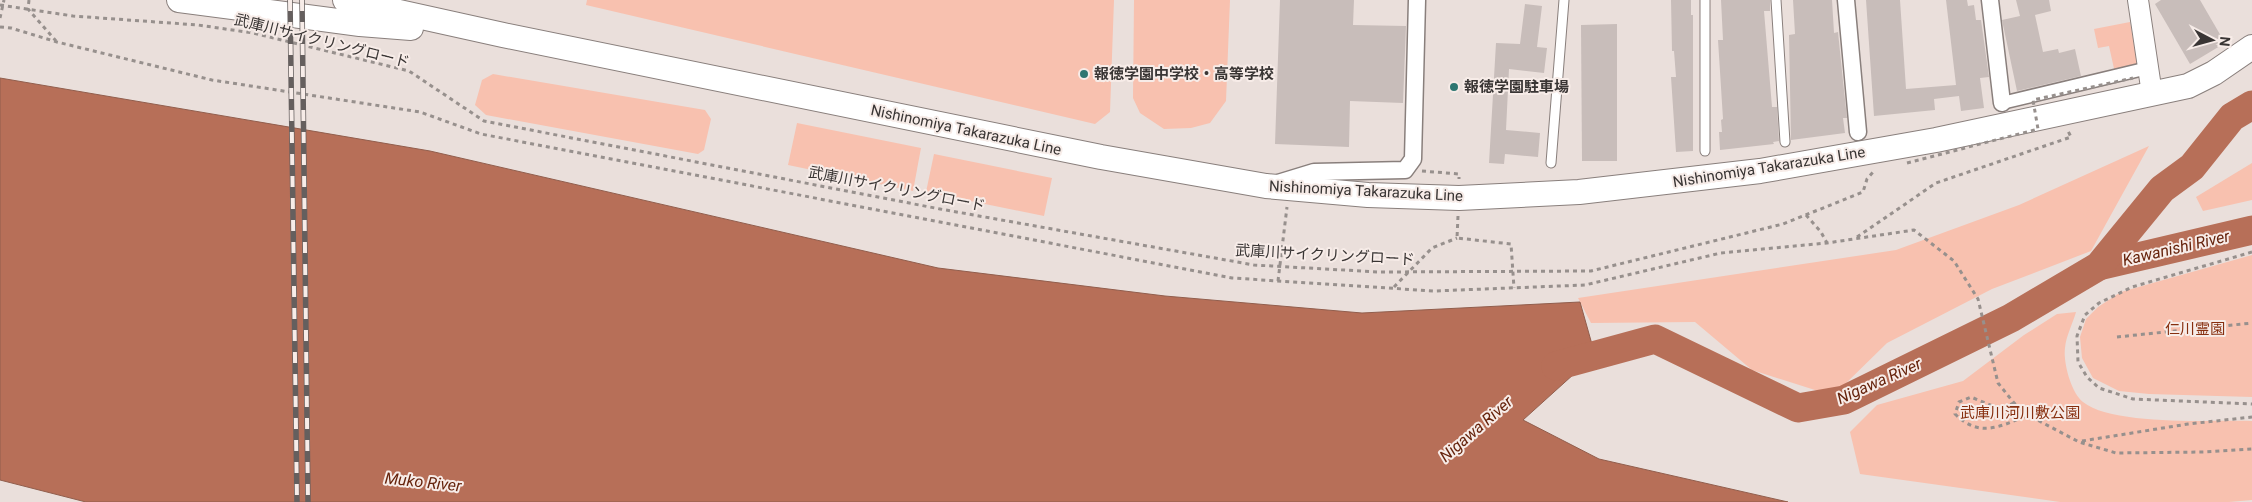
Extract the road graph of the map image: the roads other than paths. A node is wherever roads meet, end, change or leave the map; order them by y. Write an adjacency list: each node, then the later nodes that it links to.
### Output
1 (179, 0): 10 (main road, Nishinomiya Takarazuka Line)
2 (345, 0): 10 (main road, Nishinomiya Takarazuka Line)
3 (1417, 0): 19 (street)
4 (1564, 0): 18 (lane)
5 (1706, 0): 17 (lane)
6 (1776, 0): 16 (lane)
7 (1846, 0): 15 (street)
8 (1990, 0): 14 (street)
9 (2138, 0): 12 (street)
10 (503, 35): 19 (main road, Nishinomiya Takarazuka Line)
11 (2252, 47): 13 (main road, Nishinomiya Takarazuka Line)
12 (2141, 73): 13 (street); 14 (street)
13 (2152, 94): 19 (main road, Nishinomiya Takarazuka Line)
14 (2002, 103)
15 (1858, 132)
16 (1785, 142)
17 (1705, 151)
18 (1551, 163)
19 (1266, 186)

